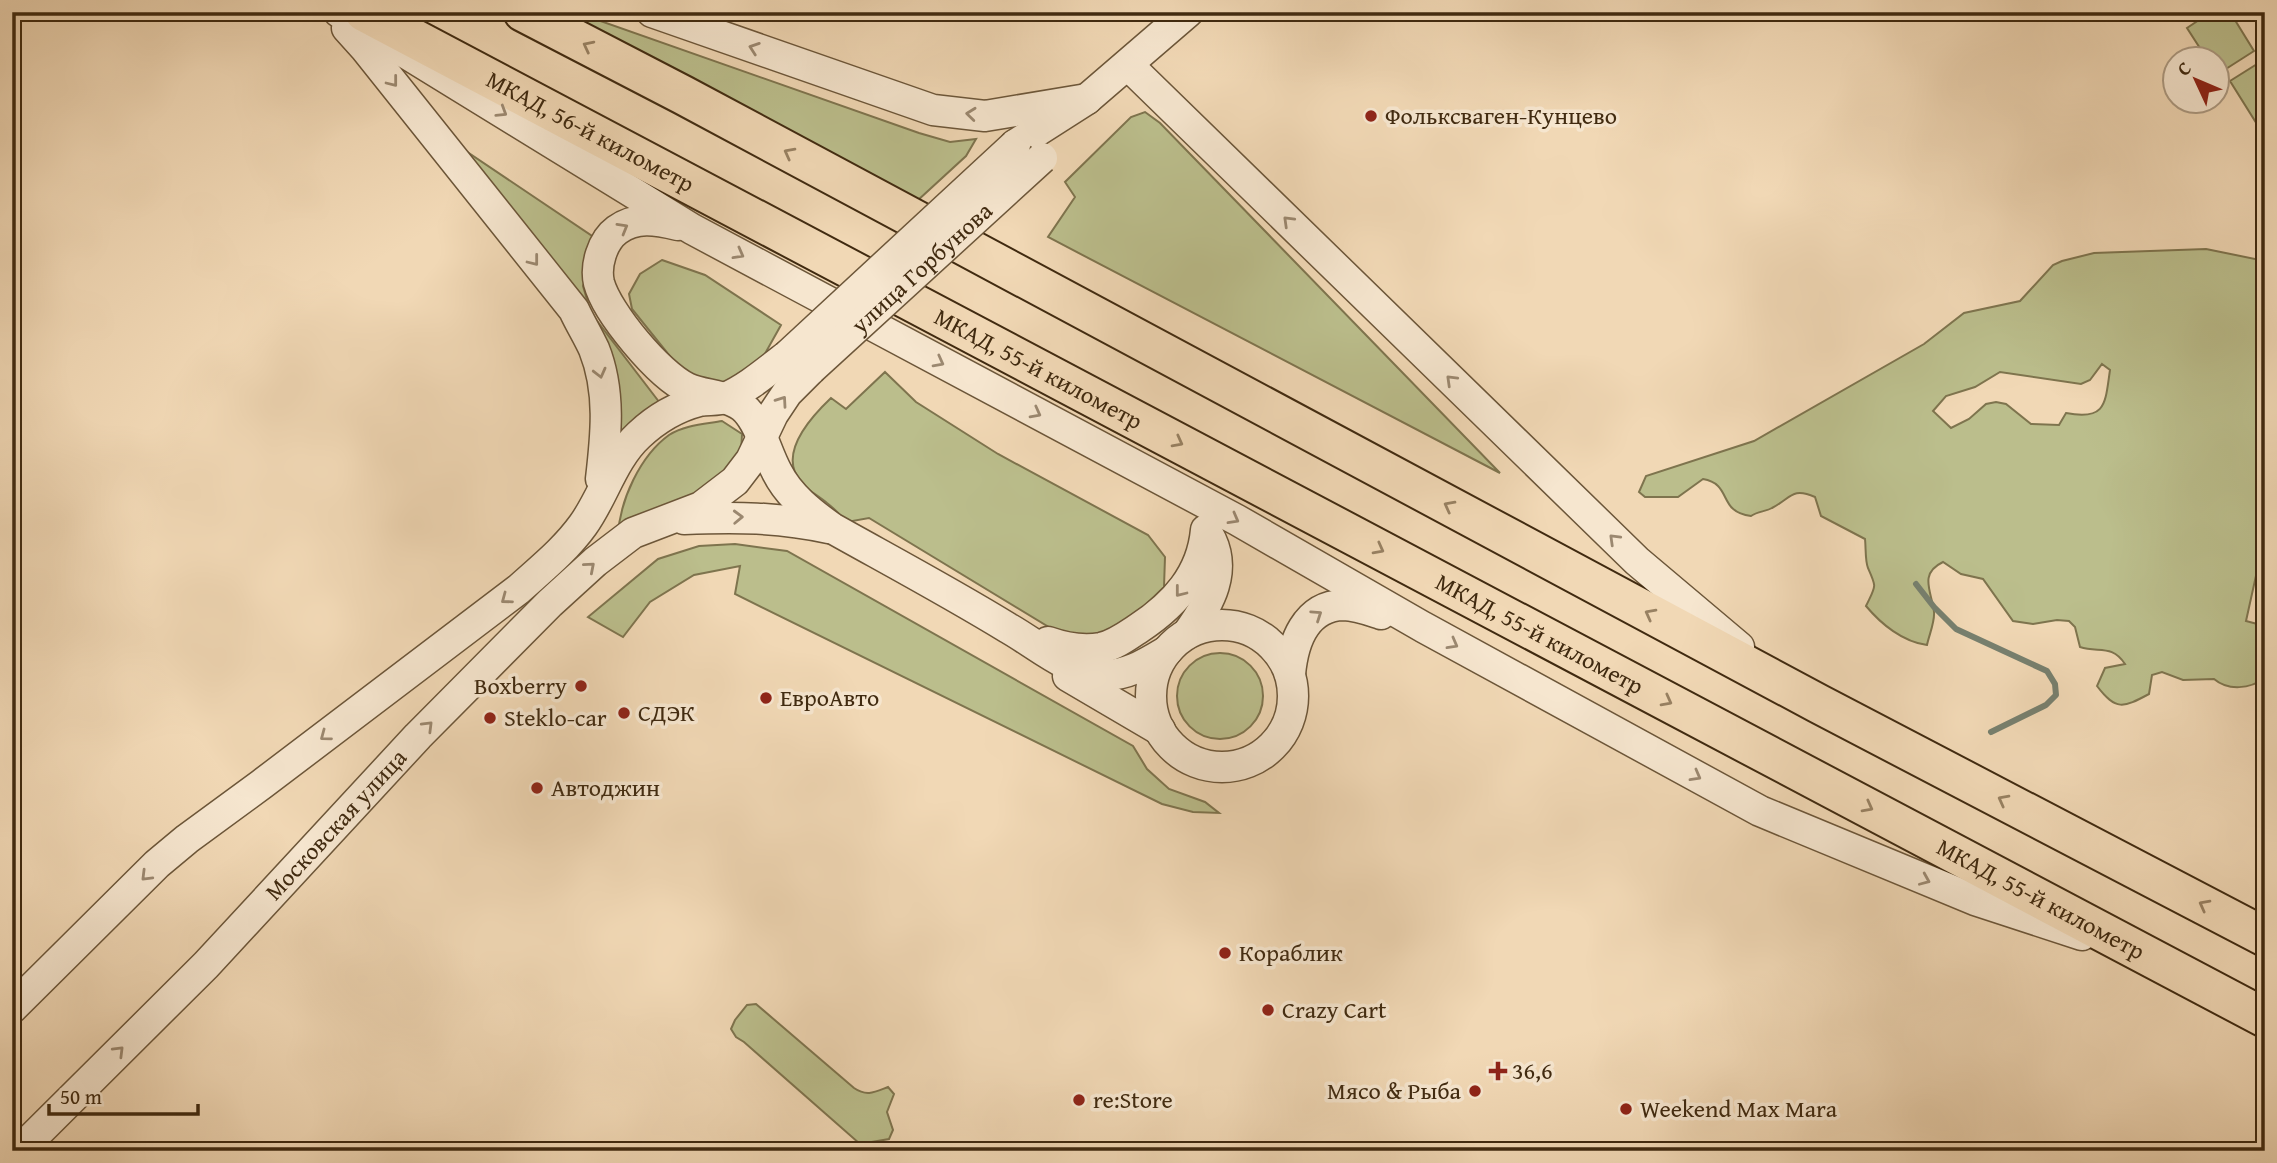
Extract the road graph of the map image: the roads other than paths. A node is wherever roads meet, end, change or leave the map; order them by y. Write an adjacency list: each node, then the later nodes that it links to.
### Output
1 (332, 12): 18 (street, one-way to 18)
2 (339, 12): 12 (street, one-way to 12)
3 (364, 12): 13 (highway, МКАД, 56-й километр)
4 (523, 12): 27 (highway, one-way to 4)
5 (652, 12): 9 (street, one-way to 5)
6 (1188, 12): 7 (street, улица Горбунова)
7 (1128, 65): 8 (street, улица Горбунова); 27 (street, one-way to 7)
8 (1087, 99): 9 (street); 10 (street, улица Горбунова); 11 (street, улица Горбунова)
9 (1016, 111): 10 (street)
10 (1043, 125): 11 (street); 14 (street, улица Горбунова, bridge)
11 (1042, 158): 14 (street, улица Горбунова, bridge)
12 (692, 229): 15 (street, one-way to 12); 17 (street, one-way to 17)
13 (814, 250): 30 (highway, МКАД, 55-й километр, one-way to 30)
14 (799, 363): 15 (street, улица Горбунова); 16 (street, улица Горбунова, one-way to 14)
15 (723, 399): 16 (street); 18 (street)
16 (762, 439): 19 (street, улица Горбунова); 20 (street)
17 (1131, 464): 21 (street); 23 (street, one-way to 23)
18 (599, 494): 22 (street); 32 (street, one-way to 32)
19 (670, 519): 20 (street, one-way to 20); 22 (street, Московская улица)
20 (832, 528): 24 (street)
21 (1206, 530): 24 (street, one-way to 24); 25 (street)
22 (619, 544): 35 (street, Московская улица, one-way to 22)
23 (1423, 627): 26 (street, one-way to 23); 30 (street, one-way to 30)
24 (1008, 628): 25 (street); 28 (street)
25 (1177, 643): 26 (street); 28 (street)
26 (1290, 674): 28 (street)
27 (1819, 704): 29 (highway, one-way to 27)
28 (1160, 730)
29 (2265, 937)
30 (2149, 957): 31 (highway, МКАД, 55-й километр)
31 (2196, 982): 33 (highway, МКАД, 55-й километр); 34 (highway)
32 (12, 1008)
33 (2265, 1018)
34 (2265, 1033)
35 (19, 1151)

